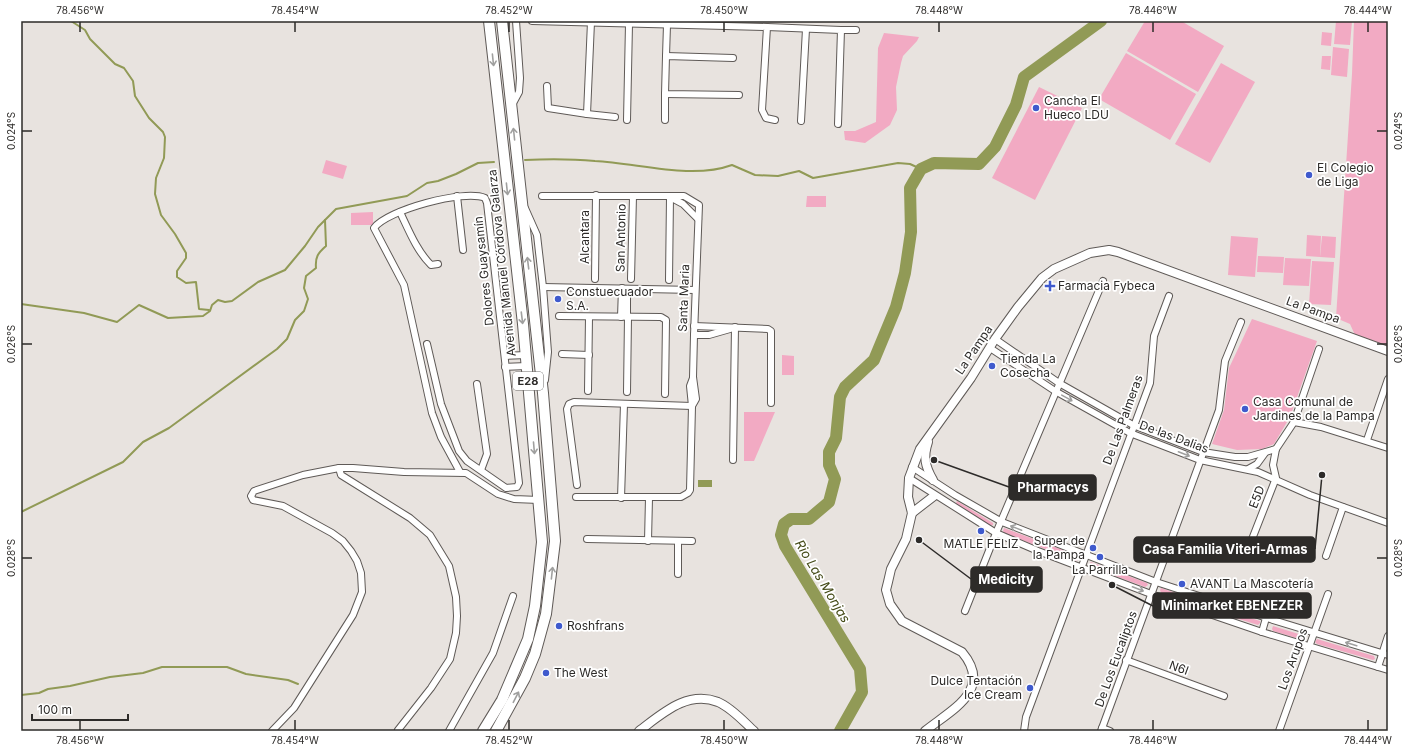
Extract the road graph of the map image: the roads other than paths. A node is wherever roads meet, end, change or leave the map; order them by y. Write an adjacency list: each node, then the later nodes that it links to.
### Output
1 (490, 21): 56 (main road, Avenida Manuel Córdova Galarza / E28, one-way to 56)
2 (502, 21): 17 (main road, E28)
3 (516, 21): 17 (street)
4 (532, 21): 5 (street)
5 (591, 22): 6 (street); 18 (street)
6 (629, 24): 7 (street); 20 (street)
7 (667, 25): 8 (street); 12 (street)
8 (767, 27): 9 (street); 22 (street)
9 (806, 29): 10 (street); 23 (street)
10 (841, 30): 11 (street); 24 (street)
11 (856, 30)
12 (666, 56): 13 (street); 15 (street)
13 (733, 58)
14 (547, 86): 18 (street)
15 (665, 94): 16 (street); 21 (street)
16 (739, 95)
17 (512, 106): 30 (main road, E28, one-way to 17)
18 (587, 114): 19 (street)
19 (615, 117)
20 (627, 120)
21 (665, 120)
22 (775, 120)
23 (801, 121)
24 (838, 124)
25 (596, 195): 27 (street, Santa Maria); 28 (street, Santa Maria); 35 (street, Alcantara)
26 (456, 196): 31 (street, Dolores Guaysamín); 33 (street); 58 (street, Dolores Guaysamín)
27 (542, 196)
28 (633, 196): 29 (street, Santa Maria); 36 (street, San Antonio)
29 (670, 197): 32 (street, Santa Maria); 32 (street, Santa Maria); 37 (street)
30 (521, 198): 39 (street); 67 (main road, E28, one-way to 30)
31 (400, 212): 34 (street); 87 (street, Dolores Guaysamín)
32 (698, 219): 41 (street, Santa Maria)
33 (463, 250)
34 (438, 264)
35 (595, 279)
36 (631, 280)
37 (669, 280)
38 (1103, 281): 62 (street)
39 (544, 288): 40 (street); 67 (street)
40 (625, 288): 41 (street); 45 (street)
41 (695, 290): 47 (street, Santa Maria)
42 (1169, 296): 73 (street, De Las Palmeras)
43 (559, 316): 44 (street)
44 (590, 317): 45 (street); 57 (street)
45 (626, 317): 66 (street); 68 (street)
46 (1241, 322): 79 (street, De Los Eucaliptos)
47 (694, 326): 48 (street); 49 (street, Santa Maria)
48 (735, 327): 49 (street); 69 (street); 81 (street)
49 (694, 335): 71 (street, Santa Maria)
50 (996, 339): 52 (street, La Pampa); 54 (street, La Pampa); 62 (street, De las Dalias)
51 (428, 344): 86 (street, Dolores Guaysamín)
52 (990, 348): 65 (street, De las Dalias); 75 (street, La Pampa)
53 (1319, 349): 72 (street)
54 (1388, 351)
55 (562, 354): 57 (street)
56 (526, 355): 58 (street); 59 (main road, Avenida Manuel Córdova Galarza / E28)
57 (589, 355): 64 (street)
58 (504, 356): 60 (street, Dolores Guaysamín)
59 (527, 366): 60 (street); 96 (main road, Avenida Manuel Córdova Galarza / E28, one-way to 96)
60 (505, 367): 86 (street, Dolores Guaysamín)
61 (1388, 379): 76 (street)
62 (1059, 383): 65 (street); 73 (street, De las Dalias)
63 (478, 384): 86 (street)
64 (588, 391)
65 (1055, 391): 74 (street, De las Dalias, one-way to 74); 99 (street)
66 (627, 392)
67 (543, 393): 134 (main road, E28, one-way to 67)
68 (665, 394)
69 (771, 403)
70 (624, 404): 71 (street); 91 (street); 94 (street)
71 (692, 406): 95 (street, Santa Maria)
72 (1294, 422): 76 (street); 78 (street)
73 (1133, 425): 74 (street, De Las Palmeras); 79 (street, De las Dalias)
74 (1130, 433): 82 (street, De las Dalias, one-way to 82); 107 (street, De Las Palmeras)
75 (929, 437): 83 (street, La Pampa); 90 (street)
76 (1367, 440): 77 (street)
77 (1388, 448)
78 (1276, 449): 80 (street, De las Dalias); 89 (street, E5D)
79 (1203, 452): 80 (street, De las Dalias); 82 (street, De Los Eucaliptos)
80 (1265, 453): 85 (street)
81 (733, 460)
82 (1200, 460): 85 (street, De las Dalias); 111 (street, De Los Eucaliptos)
83 (912, 467): 88 (street, La Pampa); 90 (street)
84 (340, 468): 87 (street); 128 (street); 131 (street)
85 (1248, 469): 89 (street, De las Dalias)
86 (481, 470)
87 (463, 473): 96 (street)
88 (909, 478): 92 (street); 98 (street, La Pampa)
89 (1276, 478): 97 (street, De las Dalias); 106 (street, E5D)
90 (933, 480): 99 (street)
91 (577, 485)
92 (934, 496): 98 (street); 101 (street)
93 (576, 497): 94 (street)
94 (622, 498): 95 (street)
95 (649, 498): 103 (street)
96 (539, 500): 133 (main road, Avenida Manuel Córdova Galarza / E28)
97 (1343, 507): 100 (street, De las Dalias); 108 (street)
98 (912, 513): 137 (street, La Pampa)
99 (1002, 522): 101 (street); 107 (street, one-way to 99)
100 (1388, 523)
101 (996, 533): 109 (street); 116 (street)
102 (587, 539): 103 (street)
103 (648, 541): 104 (street)
104 (678, 542): 105 (street); 110 (street)
105 (692, 542)
106 (1248, 552)
107 (1087, 555): 109 (street, De Las Palmeras); 111 (street)
108 (1326, 556)
109 (1082, 567): 112 (street, one-way to 112); 138 (street, De Las Palmeras)
110 (678, 574)
111 (1156, 582): 112 (street, De Los Eucaliptos); 115 (street)
112 (1152, 594): 117 (street); 124 (street, De Los Eucaliptos)
113 (1328, 594): 120 (street, Los Arupos)
114 (513, 596): 132 (street)
115 (1227, 605): 117 (street); 118 (street)
116 (965, 611)
117 (1222, 618): 119 (street)
118 (1266, 618): 119 (street); 120 (street)
119 (1262, 632): 122 (street)
120 (1314, 633): 122 (street, Los Arupos); 123 (street, one-way to 120)
121 (1388, 636): 123 (street)
122 (1309, 645): 125 (street); 130 (street, Los Arupos)
123 (1385, 654): 125 (street)
124 (1126, 660): 127 (street, N6I); 129 (street, De Los Eucaliptos)
125 (1378, 667): 126 (street)
126 (1388, 670)
127 (1224, 696)
128 (398, 730)
129 (1101, 730): 139 (street)
130 (1282, 730)
131 (272, 731)
132 (449, 731)
133 (483, 731)
134 (496, 731)
135 (639, 731): 136 (street)
136 (754, 731)
137 (925, 731)
138 (1024, 731)
139 (1110, 731)

